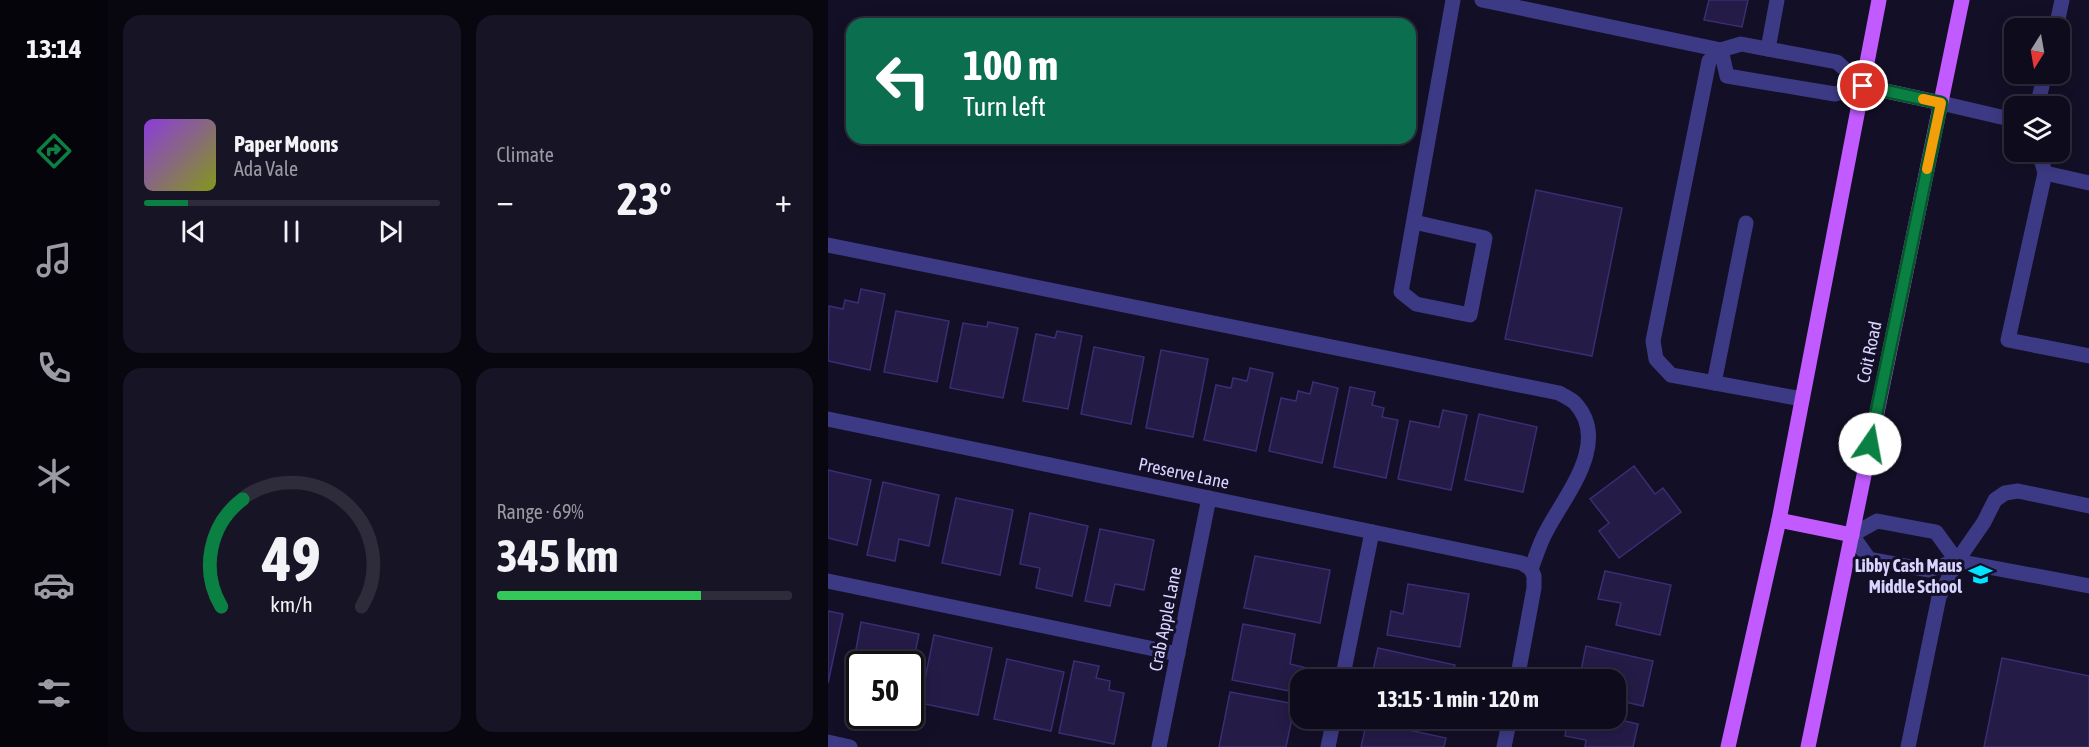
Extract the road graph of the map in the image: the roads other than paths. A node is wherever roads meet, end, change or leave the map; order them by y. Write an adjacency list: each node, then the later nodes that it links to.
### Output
1 (1453, 0): 16 (street)
2 (1482, 0): 8 (street)
3 (1777, 0): 9 (street)
4 (1879, 0): 10 (main road)
5 (1962, 0): 11 (main road, Coit Road)
6 (2062, 0): 7 (street)
7 (2058, 18)
8 (1720, 50): 9 (street); 10 (street); 20 (street)
9 (1768, 50): 10 (street)
10 (1863, 86): 11 (main road); 21 (main road)
11 (1941, 103): 12 (street); 27 (main road, Coit Road)
12 (2004, 118)
13 (2042, 162): 14 (street)
14 (2045, 172): 15 (street); 19 (street)
15 (2089, 183)
16 (1414, 222): 16 (street)
17 (1746, 223): 20 (street)
18 (828, 245): 29 (street)
19 (2089, 356)
20 (1714, 383): 21 (street)
21 (1802, 399): 25 (main road)
22 (828, 419): 23 (street, Preserve Lane)
23 (1209, 498): 26 (street, Preserve Lane); 32 (street, Crab Apple Lane)
24 (2089, 506): 28 (street)
25 (1779, 519): 27 (main road); 42 (main road)
26 (1371, 532): 29 (street, Preserve Lane); 33 (street)
27 (1852, 535): 28 (street); 28 (street); 43 (main road, Coit Road)
28 (1957, 561): 31 (street); 44 (street)
29 (1531, 569): 34 (street)
30 (828, 581): 32 (street)
31 (2089, 586)
32 (1178, 654): 39 (street, Crab Apple Lane)
33 (1344, 669)
34 (1519, 669)
35 (1332, 729): 40 (street)
36 (1508, 729): 41 (street)
37 (828, 742): 38 (street)
38 (850, 747)
39 (1160, 747)
40 (1328, 747)
41 (1504, 747)
42 (1728, 747)
43 (1808, 747)
44 (1908, 747)

